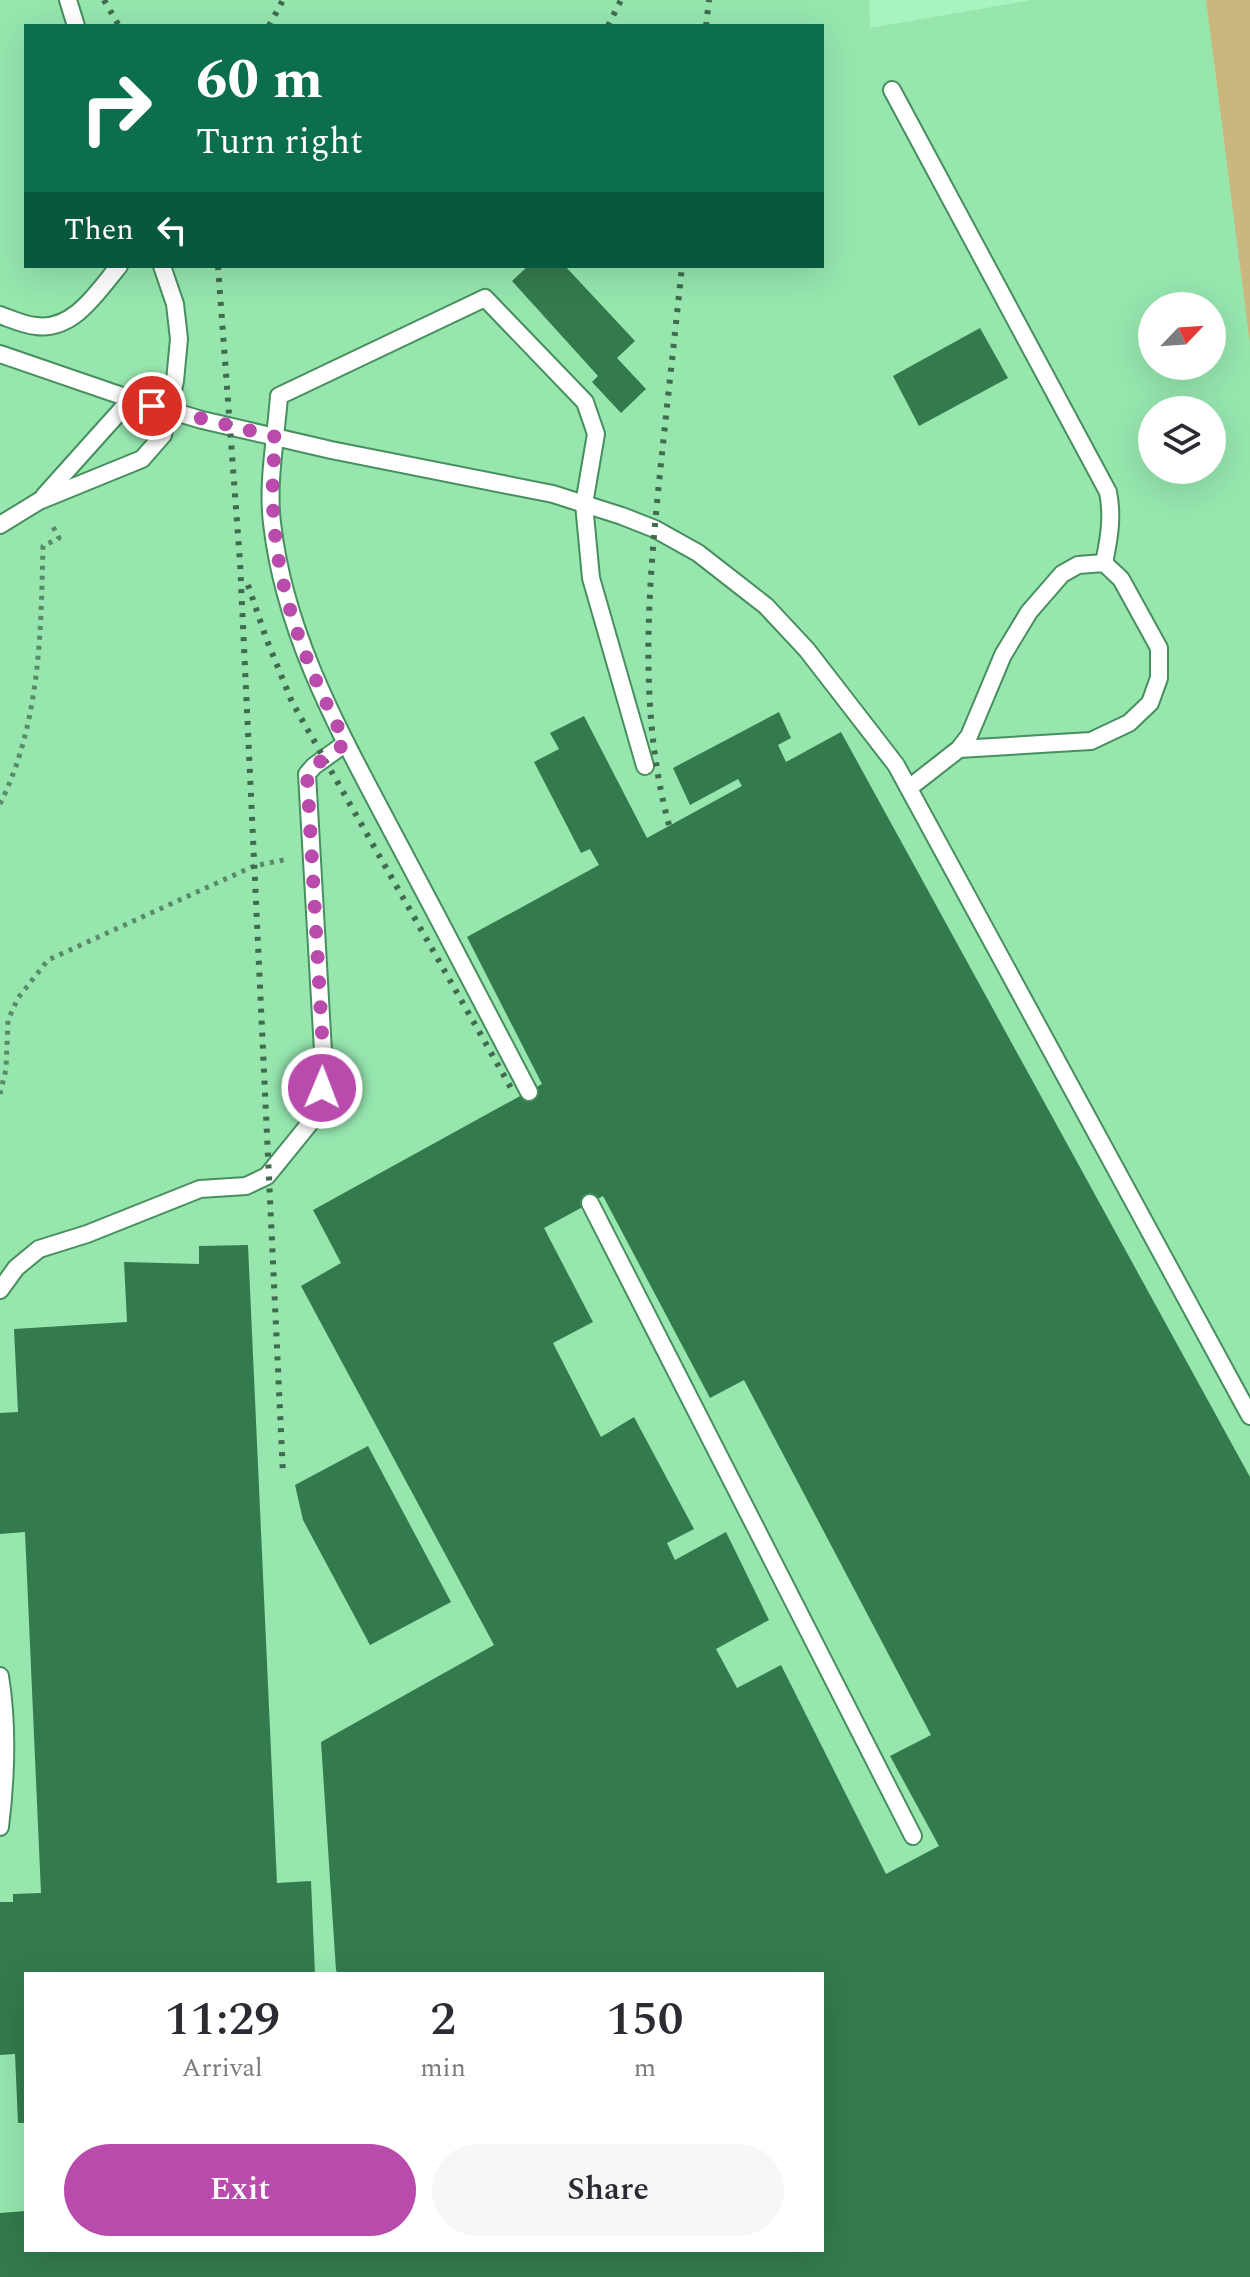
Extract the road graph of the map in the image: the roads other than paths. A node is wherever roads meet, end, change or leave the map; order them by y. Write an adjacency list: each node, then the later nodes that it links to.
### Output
1 (68, 0): 2 (lane)
2 (75, 24)
3 (892, 90): 14 (lane)
4 (117, 268): 6 (lane)
5 (163, 268): 9 (lane)
6 (0, 315)
7 (0, 354): 8 (lane)
8 (131, 399): 9 (lane); 11 (lane)
9 (169, 410): 10 (lane); 11 (lane)
10 (276, 437): 12 (lane); 12 (lane); 15 (lane)
11 (39, 501): 13 (lane)
12 (584, 504): 17 (lane); 18 (lane)
13 (0, 525)
14 (1104, 563): 16 (lane); 16 (lane)
15 (346, 743): 19 (lane); 21 (lane)
16 (959, 749): 18 (lane)
17 (645, 766)
18 (909, 788): 22 (lane)
19 (529, 1092)
20 (590, 1203): 25 (lane)
21 (0, 1290)
22 (1250, 1416)
23 (0, 1676): 24 (lane)
24 (0, 1827)
25 (913, 1836)

